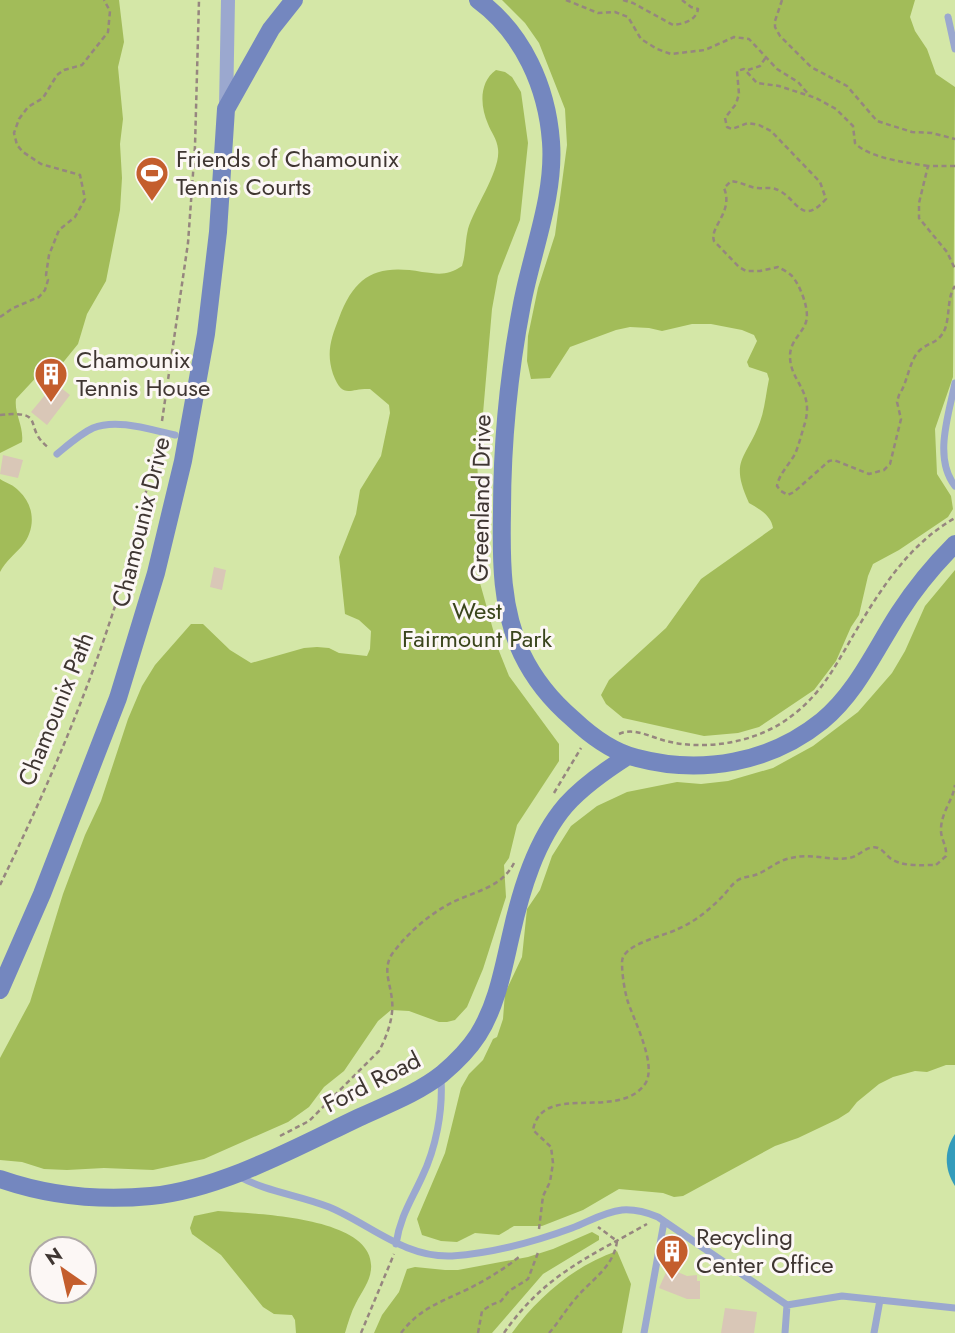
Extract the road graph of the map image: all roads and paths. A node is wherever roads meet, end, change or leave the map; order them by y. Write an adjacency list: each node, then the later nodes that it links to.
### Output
1 (104, 0): 23 (path)
2 (199, 0): 26 (path, Chamounix Path)
3 (228, 0): 17 (street, Chamounix Drive)
4 (294, 0): 17 (street)
5 (478, 0): 34 (street, Greenland Drive)
6 (566, 0): 11 (path)
7 (579, 0): 11 (path)
8 (623, 0): 9 (path)
9 (682, 0)
10 (782, 0): 18 (path)
11 (576, 5): 14 (path)
12 (948, 17): 13 (lane)
13 (955, 48)
14 (766, 57): 15 (path); 16 (path)
15 (746, 70): 16 (path); 22 (path)
16 (810, 96): 19 (path)
17 (226, 110): 39 (street, Chamounix Drive)
18 (955, 139)
19 (928, 166): 20 (path); 21 (path)
20 (955, 166)
21 (955, 269)
22 (955, 286)
23 (0, 317)
24 (955, 383): 29 (lane)
25 (0, 415): 28 (path)
26 (160, 432): 27 (lane); 28 (lane); 38 (path, Chamounix Path)
27 (175, 435)
28 (57, 454)
29 (955, 485)
30 (955, 518): 32 (path)
31 (955, 544): 34 (street, Greenland Drive)
32 (619, 734)
33 (585, 745): 36 (path)
34 (628, 756): 40 (street, Ford Road)
35 (955, 785): 46 (path)
36 (551, 796)
37 (516, 858): 41 (path)
38 (0, 886)
39 (0, 990)
40 (440, 1075): 42 (street, Ford Road); 48 (lane)
41 (270, 1142)
42 (235, 1174): 43 (street, Ford Road); 48 (lane)
43 (0, 1180)
44 (590, 1220): 45 (lane); 46 (lane); 47 (path)
45 (661, 1220): 47 (path); 51 (lane); 58 (lane)
46 (538, 1238): 49 (lane); 55 (path)
47 (617, 1241): 56 (path); 57 (path)
48 (396, 1244): 49 (lane); 53 (path)
49 (522, 1244): 54 (path)
50 (880, 1300): 51 (lane); 52 (lane); 60 (lane)
51 (787, 1305): 59 (lane)
52 (955, 1308)
53 (361, 1333)
54 (401, 1333)
55 (478, 1333)
56 (504, 1333)
57 (549, 1333)
58 (644, 1333)
59 (785, 1333)
60 (874, 1333)

